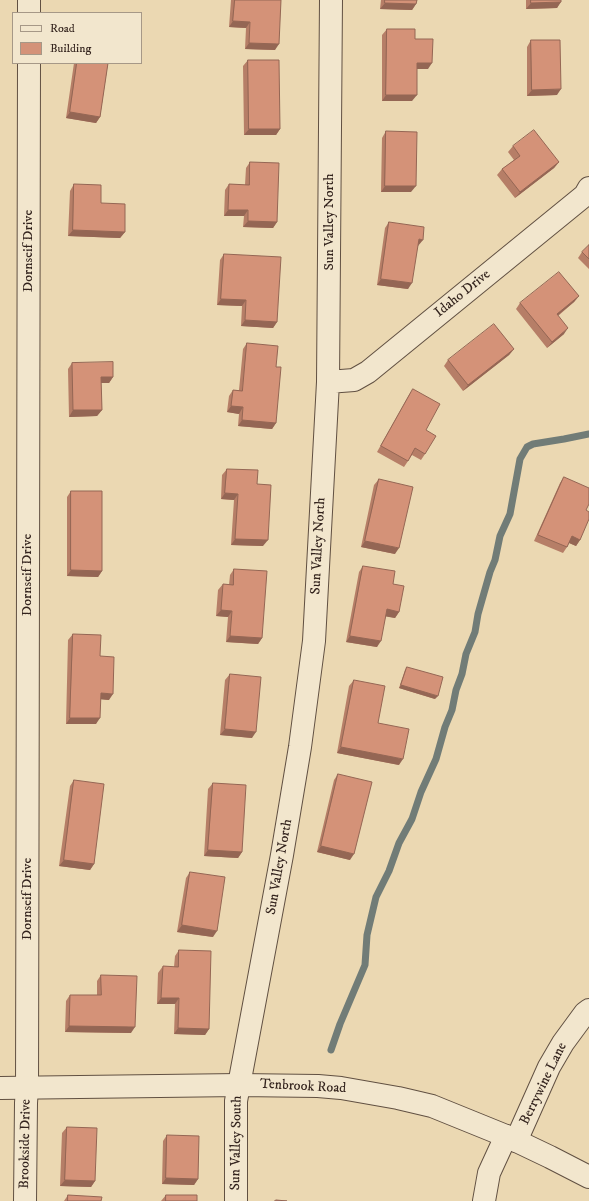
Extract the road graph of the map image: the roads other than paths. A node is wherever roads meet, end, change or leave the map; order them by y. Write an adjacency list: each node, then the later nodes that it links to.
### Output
1 (30, 0): 3 (street)
2 (331, 0): 6 (street, Sun Valley North)
3 (29, 12)
4 (29, 64): 10 (street, Dornseif Drive)
5 (589, 188): 6 (street, Idaho Drive)
6 (328, 382): 8 (street, Sun Valley North)
7 (589, 1010): 11 (street, Berrywine Lane)
8 (239, 1085): 10 (street, Tenbrook Road); 11 (street, Tenbrook Road); 14 (street, Sun Valley South)
9 (0, 1088): 10 (street, Tenbrook Road)
10 (27, 1088): 13 (street, Brookside Drive)
11 (511, 1139): 12 (street, Tenbrook Road); 15 (street, Berrywine Lane)
12 (589, 1177)
13 (24, 1201)
14 (236, 1201)
15 (484, 1201)

